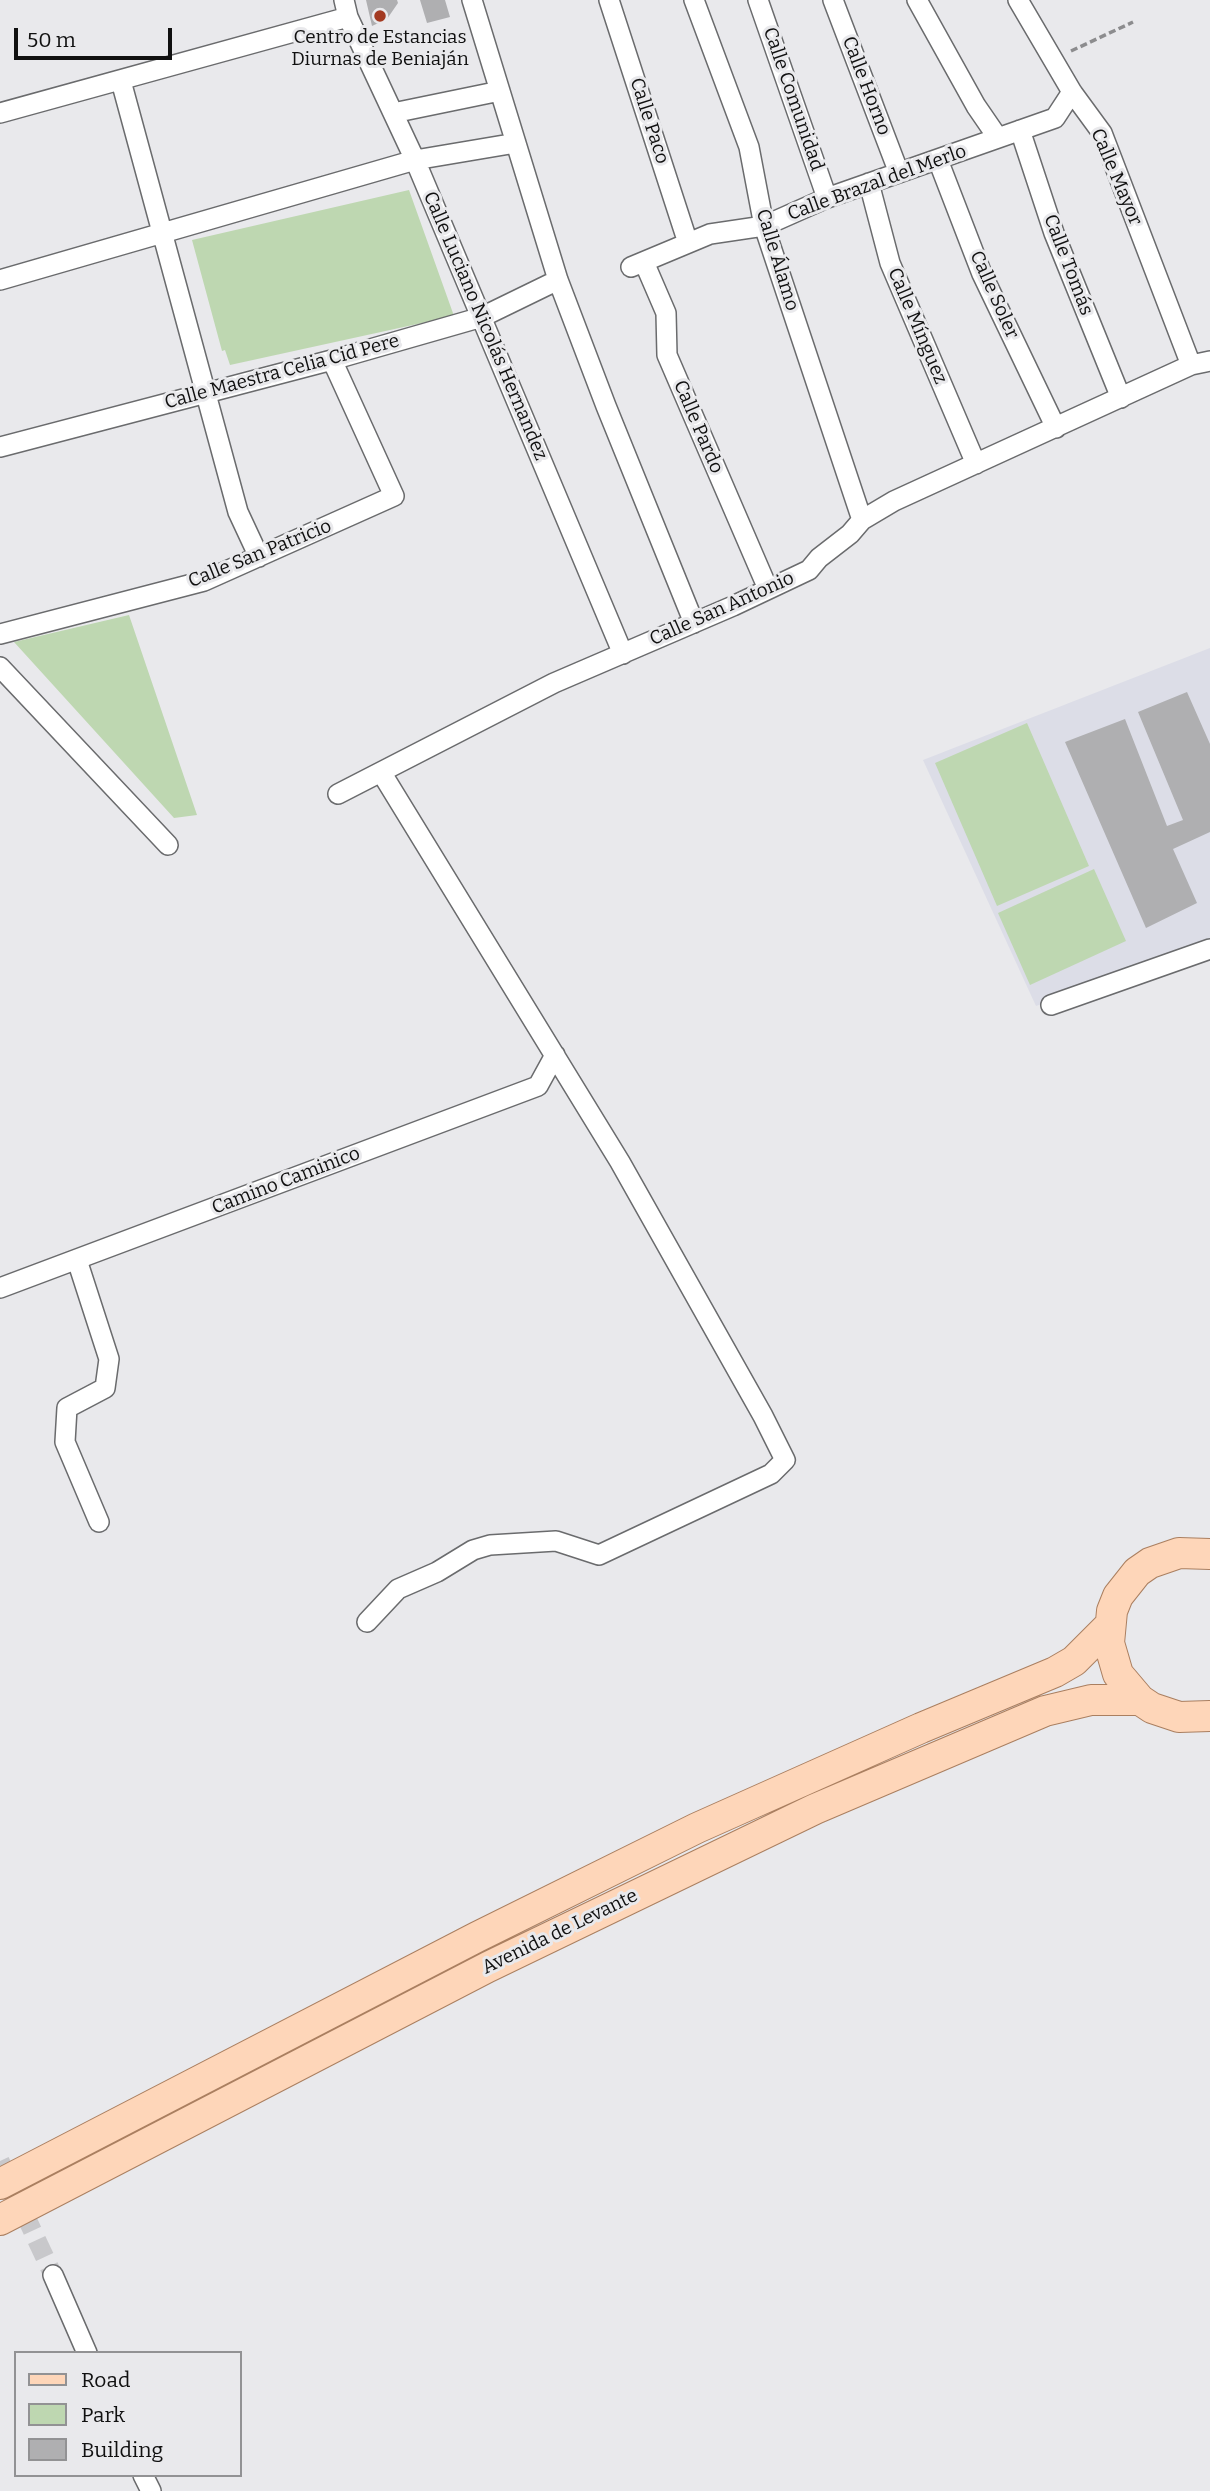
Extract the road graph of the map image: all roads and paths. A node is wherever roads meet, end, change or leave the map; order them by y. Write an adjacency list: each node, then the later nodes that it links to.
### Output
1 (472, 0): 12 (street)
2 (609, 0): 26 (street, Calle Paco)
3 (694, 0): 24 (street, Calle Álamo)
4 (758, 0): 23 (street, Calle Comunidad)
5 (833, 0): 21 (street, Calle Horno)
6 (917, 0): 17 (street)
7 (1018, 0): 10 (street, Calle Mayor)
8 (346, 9): 11 (street); 15 (street, Calle Luciano Nicolás Hernandez)
9 (1133, 23): 10 (path)
10 (1053, 60): 13 (street, Calle Mayor)
11 (121, 81): 14 (street); 25 (street)
12 (500, 91): 15 (street); 18 (street)
13 (1072, 92): 16 (street, Calle Brazal del Merlo); 33 (street, Calle Mayor)
14 (0, 113)
15 (393, 113): 19 (street, Calle Luciano Nicolás Hernandez)
16 (1020, 130): 17 (street, Calle Brazal del Merlo); 35 (street, Calle Tomás)
17 (998, 138): 20 (street, Calle Brazal del Merlo)
18 (516, 143): 19 (street); 29 (street)
19 (415, 159): 25 (street); 30 (street, Calle Luciano Nicolás Hernandez)
20 (938, 160): 21 (street, Calle Brazal del Merlo); 36 (street, Calle Soler)
21 (899, 173): 22 (street, Calle Brazal del Merlo)
22 (869, 183): 23 (street, Calle Brazal del Merlo); 38 (street, Calle Mínguez)
23 (827, 198): 24 (street, Calle Brazal del Merlo)
24 (764, 226): 26 (street, Calle Brazal del Merlo); 39 (street, Calle Álamo)
25 (164, 233): 28 (street); 34 (street)
26 (688, 243): 27 (street, Calle Brazal del Merlo)
27 (638, 265): 41 (street, Calle Pardo)
28 (0, 280)
29 (558, 280): 30 (street, Calle Maestra Celia Cid Pere); 42 (street)
30 (482, 317): 31 (street, Calle Maestra Celia Cid Pere); 44 (street, Calle Luciano Nicolás Hernandez)
31 (332, 360): 34 (street, Calle Maestra Celia Cid Pere); 40 (street, Calle San Patricio)
32 (1210, 361): 33 (street, Calle San Antonio)
33 (1191, 365): 35 (street, Calle San Antonio)
34 (206, 393): 37 (street, Calle Maestra Celia Cid Pere); 40 (street)
35 (1121, 398): 36 (street, Calle San Antonio)
36 (1056, 428): 38 (street, Calle San Antonio)
37 (0, 447)
38 (976, 464): 39 (street, Calle San Antonio)
39 (862, 520): 41 (street, Calle San Antonio)
40 (259, 557): 43 (street, Calle San Patricio)
41 (768, 589): 42 (street, Calle San Antonio)
42 (694, 623): 44 (street, Calle San Antonio)
43 (0, 634)
44 (623, 654): 46 (street, Calle San Antonio)
45 (0, 667): 48 (street)
46 (382, 772): 47 (street, Calle San Antonio); 51 (street)
47 (338, 794)
48 (168, 845)
49 (1210, 949): 50 (street)
50 (1051, 1005)
51 (555, 1055): 52 (street, Camino Caminico); 56 (street)
52 (77, 1260): 53 (street, Camino Caminico); 54 (street)
53 (0, 1288)
54 (99, 1522)
55 (1210, 1554): 57 (main road)
56 (367, 1622)
57 (1109, 1626): 58 (main road); 60 (main road, Avenida de Levante)
58 (1140, 1700): 59 (main road); 61 (main road, Avenida de Levante)
59 (1210, 1716)
60 (0, 2184)
61 (0, 2220)
62 (53, 2275): 63 (street)
63 (86, 2351)

